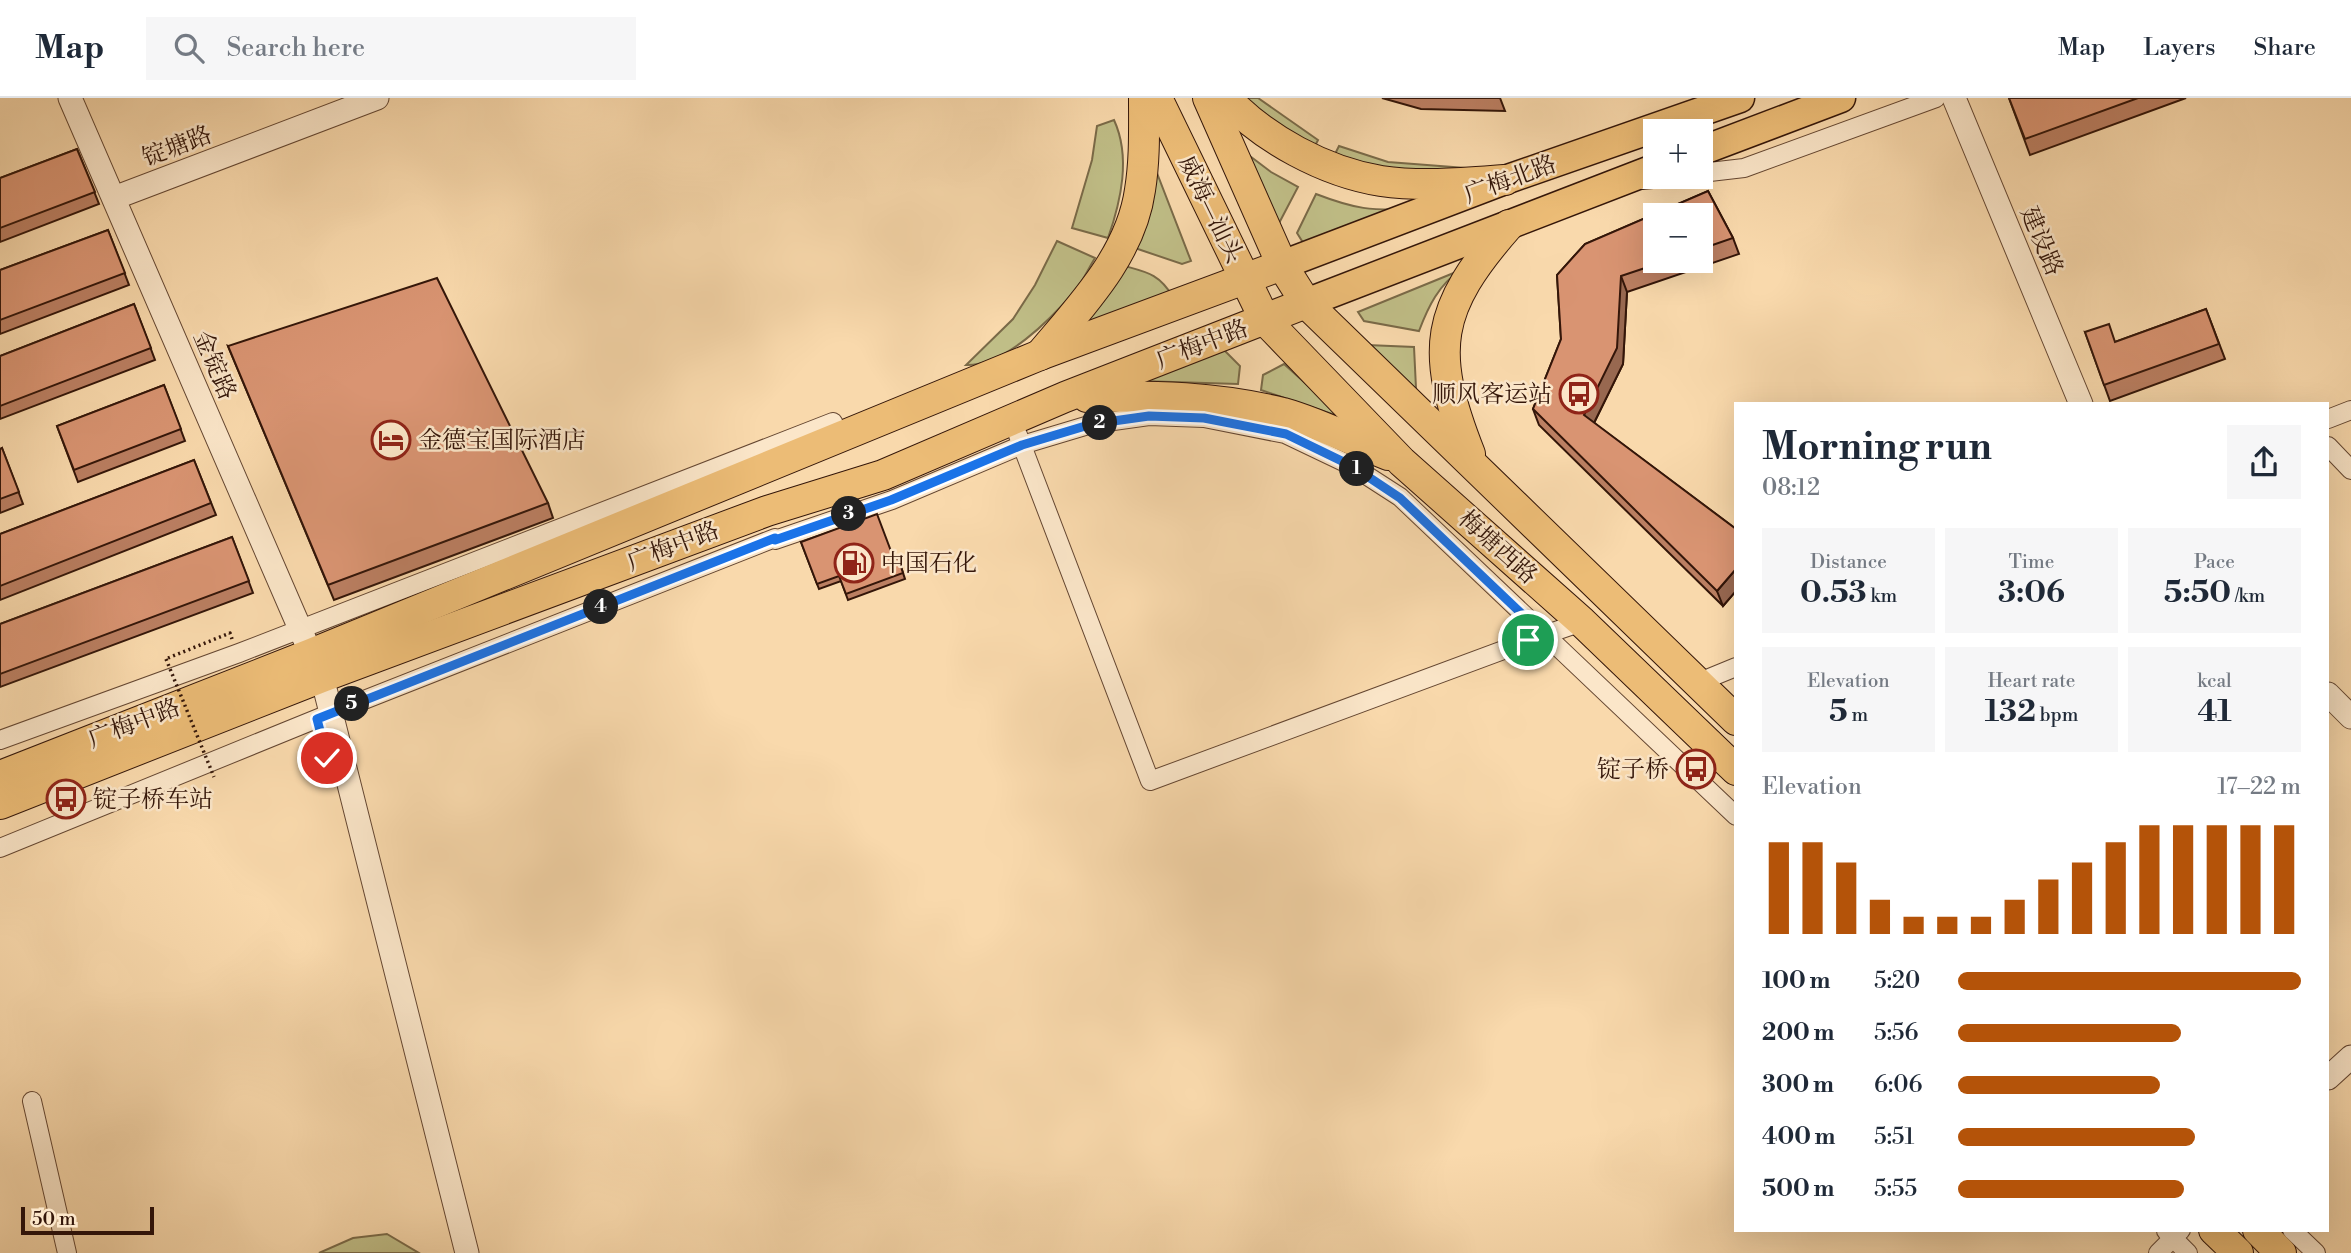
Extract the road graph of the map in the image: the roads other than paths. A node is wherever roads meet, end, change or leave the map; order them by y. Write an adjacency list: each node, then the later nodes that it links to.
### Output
1 (70, 98): 17 (street, 金锭路)
2 (377, 98): 17 (street, 锭塘路)
3 (1144, 98): 24 (highway)
4 (1157, 98): 20 (highway, 威海—汕头)
5 (1208, 98): 19 (highway, 威海—汕头)
6 (1226, 98): 14 (highway)
7 (1740, 98): 14 (main road, 广梅北路)
8 (1841, 98): 11 (main road)
9 (1936, 98): 12 (street)
10 (1954, 98): 27 (street, 建设路)
11 (1713, 146)
12 (1713, 172)
13 (1643, 173): 16 (main road, 广梅北路)
14 (1505, 180): 19 (main road, 广梅北路)
15 (1643, 180): 16 (street)
16 (1612, 184): 18 (main road, 广梅北路)
17 (114, 198): 37 (street, 金锭路)
18 (1509, 225): 21 (main road, 广梅北路); 33 (highway)
19 (1282, 265): 20 (highway, 广梅中路); 21 (highway, 威海—汕头)
20 (1245, 279): 22 (highway, 威海—汕头); 23 (highway, 广梅中路)
21 (1306, 303): 22 (highway, 广梅中路); 33 (highway, 梅塘西路)
22 (1265, 320): 25 (highway, 广梅中路); 32 (highway, 梅塘西路)
23 (1120, 326): 24 (highway, 广梅中路); 25 (highway)
24 (1040, 355): 37 (highway, 广梅中路)
25 (1136, 370): 26 (highway, 广梅中路)
26 (1065, 397): 30 (highway, 广梅中路); 32 (highway)
27 (2080, 402)
28 (2351, 410): 29 (street)
29 (2329, 419)
30 (1017, 432): 36 (street); 36 (street); 37 (highway, 广梅中路); 41 (street)
31 (2329, 447): 34 (street)
32 (1402, 462): 35 (highway, 梅塘西路)
33 (1474, 464): 39 (highway, 梅塘西路)
34 (2351, 470)
35 (1582, 622): 36 (street); 45 (highway, 梅塘西路)
36 (1544, 635): 48 (street)
37 (310, 661): 41 (street, 金锭路); 44 (street); 46 (highway, 广梅中路); 47 (highway, 广梅中路)
38 (1734, 668): 39 (street)
39 (1697, 683): 43 (highway, 梅塘西路)
40 (2329, 695): 42 (street)
41 (324, 716): 49 (street); 60 (street); 61 (street)
42 (2351, 717)
43 (1734, 718)
44 (0, 740)
45 (1734, 768)
46 (0, 775)
47 (0, 804)
48 (1734, 814)
49 (0, 848)
50 (2351, 1057): 52 (street)
51 (2351, 1076): 53 (street)
52 (2329, 1077)
53 (2329, 1097)
54 (32, 1101): 59 (street)
55 (2216, 1232): 64 (highway)
56 (2260, 1232): 65 (highway)
57 (2294, 1232): 66 (street)
58 (2174, 1233): 62 (street); 63 (street)
59 (66, 1253)
60 (451, 1253)
61 (467, 1253)
62 (2158, 1253)
63 (2188, 1253)
64 (2238, 1253)
65 (2281, 1253)
66 (2316, 1253)

